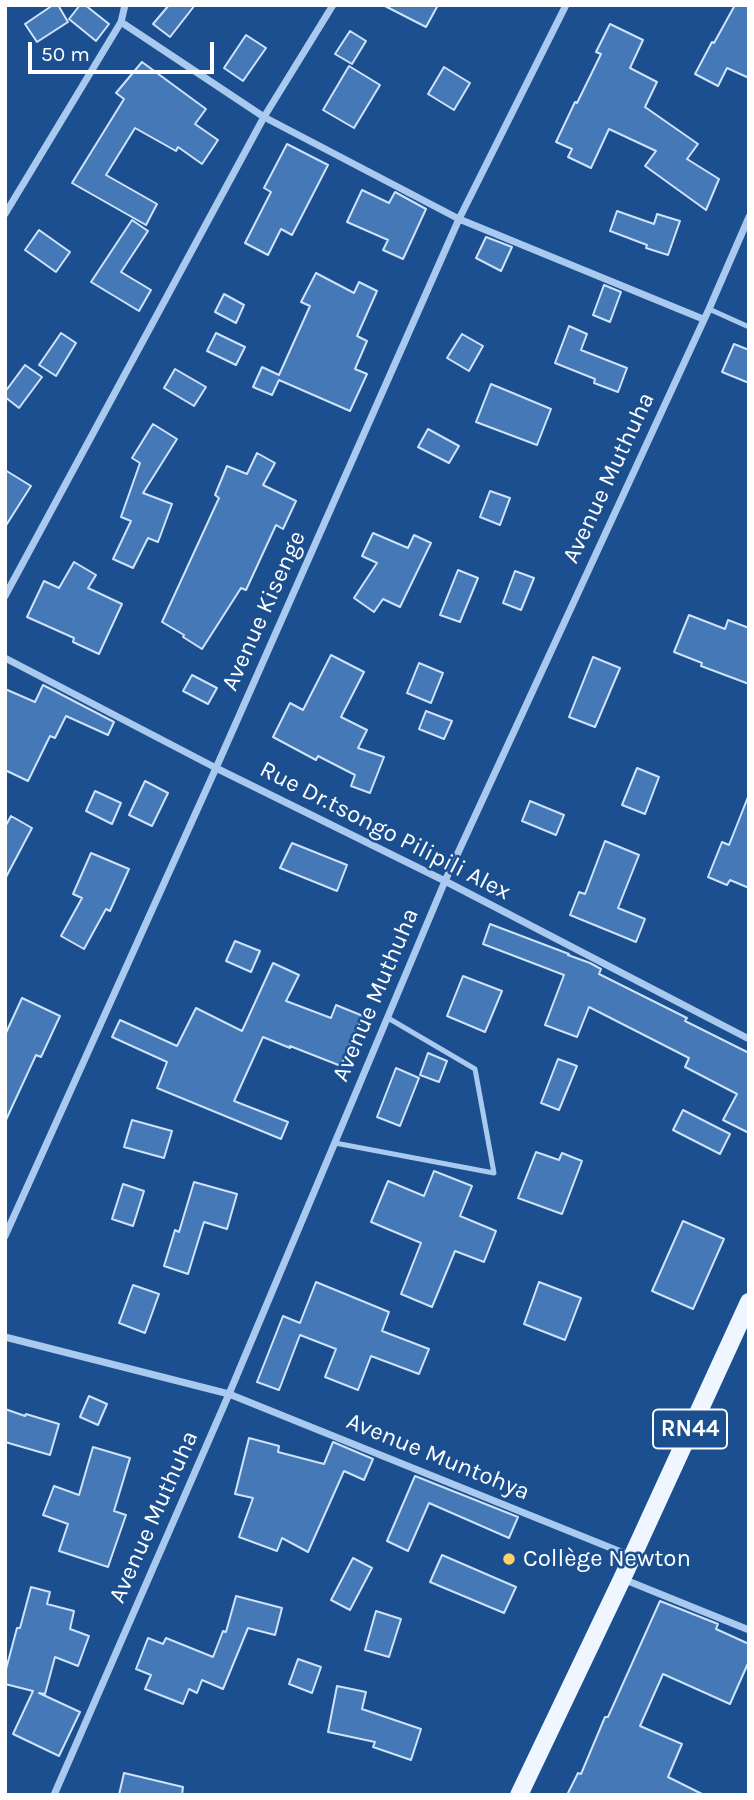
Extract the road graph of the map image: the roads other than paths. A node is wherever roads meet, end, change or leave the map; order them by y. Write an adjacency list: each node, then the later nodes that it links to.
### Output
1 (125, 5): 4 (street)
2 (333, 5): 5 (street)
3 (566, 5): 8 (street, Avenue Kisenge)
4 (121, 22): 5 (street); 6 (street)
5 (264, 117): 8 (street); 12 (street)
6 (5, 214)
7 (749, 217): 9 (street, Avenue Muthuha)
8 (459, 219): 10 (street); 14 (street, Avenue Kisenge)
9 (709, 309): 10 (street, Avenue Muthuha); 11 (lane)
10 (703, 319): 15 (street, Avenue Muthuha)
11 (749, 327)
12 (5, 596)
13 (5, 658): 14 (street, Rue Dr.tsongo Pilipili Alex)
14 (216, 768): 15 (street, Rue Dr.tsongo Pilipili Alex); 19 (street, Avenue Kisenge)
15 (445, 881): 16 (street, Avenue Muthuha); 17 (street, Rue Dr.tsongo Pilipili Alex)
16 (388, 1018): 18 (street, Avenue Muthuha); 18 (lane)
17 (749, 1039)
18 (335, 1143): 22 (street, Avenue Muthuha)
19 (5, 1236)
20 (749, 1302): 23 (main road, RN44)
21 (5, 1337): 22 (street, Avenue Muntohya)
22 (229, 1394): 23 (street, Avenue Muntohya); 26 (street, Avenue Muthuha)
23 (631, 1556): 24 (main road, RN44)
24 (621, 1578): 25 (street); 27 (main road, RN44)
25 (749, 1630)
26 (54, 1795)
27 (519, 1795)

